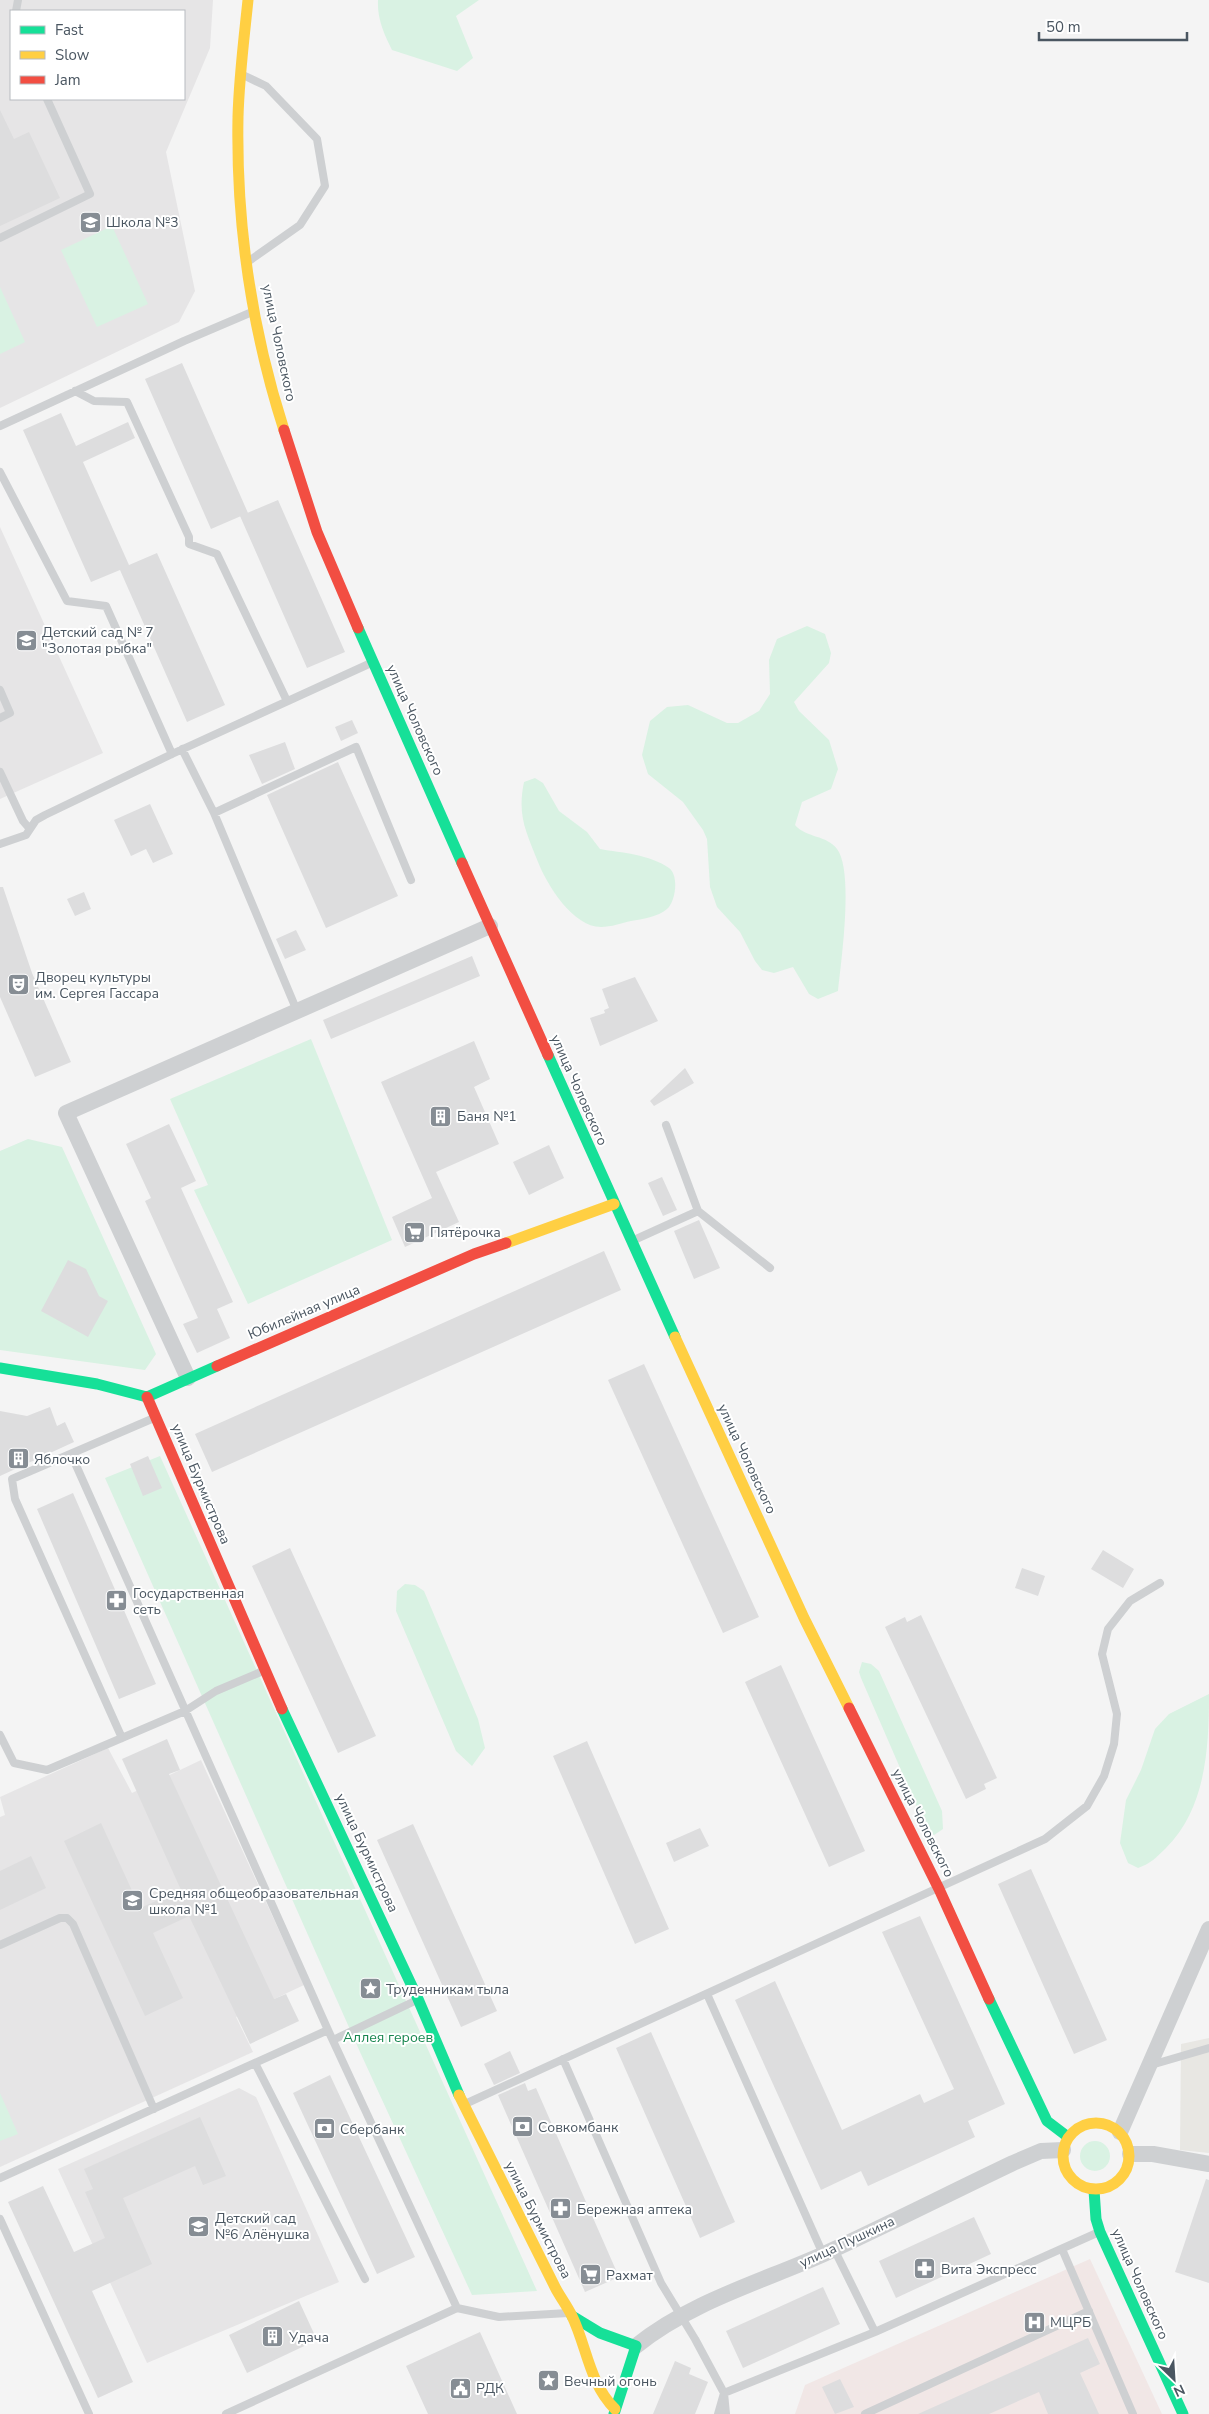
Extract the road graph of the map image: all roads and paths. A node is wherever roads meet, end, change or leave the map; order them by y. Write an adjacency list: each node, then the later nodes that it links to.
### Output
1 (248, 0): 2 (street, улица Чоловского)
2 (240, 74): 5 (street, улица Чоловского); 5 (lane)
3 (47, 100): 4 (lane)
4 (0, 238)
5 (247, 262): 6 (street, улица Чоловского)
6 (254, 312): 7 (lane); 10 (street, улица Чоловского)
7 (76, 391): 8 (lane); 12 (lane)
8 (0, 426)
9 (0, 472): 15 (lane)
10 (373, 662): 12 (lane); 21 (street, улица Чоловского)
11 (0, 690): 13 (lane)
12 (287, 701): 14 (lane)
13 (0, 718)
14 (182, 749): 15 (lane); 17 (lane)
15 (172, 754): 18 (lane)
16 (0, 772): 18 (lane)
17 (214, 813): 20 (lane); 22 (lane)
18 (29, 828): 19 (lane)
19 (0, 844)
20 (411, 880)
21 (490, 926): 22 (street); 24 (street, улица Чоловского)
22 (297, 1012): 29 (street)
23 (666, 1125): 25 (lane)
24 (614, 1204): 26 (street, улица Чоловского); 29 (street, Юбилейная улица)
25 (698, 1211): 26 (lane); 27 (lane)
26 (631, 1242): 38 (street, улица Чоловского)
27 (770, 1268)
28 (0, 1368): 30 (street)
29 (188, 1378): 30 (street, Юбилейная улица)
30 (147, 1397): 31 (street, улица Бурмистрова)
31 (156, 1418): 32 (lane); 34 (street, улица Бурмистрова)
32 (71, 1454): 35 (lane); 37 (lane)
33 (1160, 1583): 38 (lane)
34 (264, 1670): 35 (lane); 42 (street, улица Бурмистрова)
35 (185, 1711): 37 (lane); 43 (lane)
36 (0, 1735): 37 (lane)
37 (122, 1738)
38 (940, 1889): 41 (lane); 52 (street, улица Чоловского)
39 (1209, 1929): 48 (street)
40 (0, 1945): 50 (lane)
41 (707, 1994): 46 (lane); 60 (lane)
42 (418, 1999): 44 (lane); 49 (street, улица Бурмистрова)
43 (328, 2030): 44 (lane); 47 (lane)
44 (333, 2040): 62 (lane)
45 (1209, 2048): 48 (lane)
46 (563, 2060): 49 (lane); 65 (lane)
47 (256, 2063): 50 (lane); 61 (lane)
48 (1150, 2065): 51 (street)
49 (464, 2104): 64 (street, улица Бурмистрова)
50 (154, 2109): 55 (lane)
51 (1120, 2132): 52 (street); 53 (street)
52 (1065, 2144): 56 (street); 60 (street, улица Пушкина)
53 (1130, 2154): 54 (street); 56 (street)
54 (1209, 2164)
55 (0, 2178)
56 (1094, 2190): 58 (street, улица Чоловского)
57 (0, 2219): 70 (lane)
58 (1100, 2232): 59 (lane); 76 (street, улица Чоловского)
59 (1062, 2249): 63 (lane); 66 (lane)
60 (829, 2252): 65 (street, улица Пушкина); 66 (lane)
61 (365, 2280)
62 (457, 2308): 64 (lane); 71 (lane)
63 (1089, 2312): 74 (lane); 75 (lane)
64 (571, 2314): 67 (street); 69 (street, улица Бурмистрова)
65 (680, 2316): 67 (street, улица Пушкина); 68 (lane)
66 (875, 2332): 68 (lane)
67 (636, 2346): 69 (street)
68 (724, 2393): 72 (lane); 73 (lane)
69 (614, 2411)
70 (89, 2414)
71 (226, 2414)
72 (718, 2414)
73 (726, 2414)
74 (865, 2414)
75 (1133, 2414)
76 (1183, 2414)

